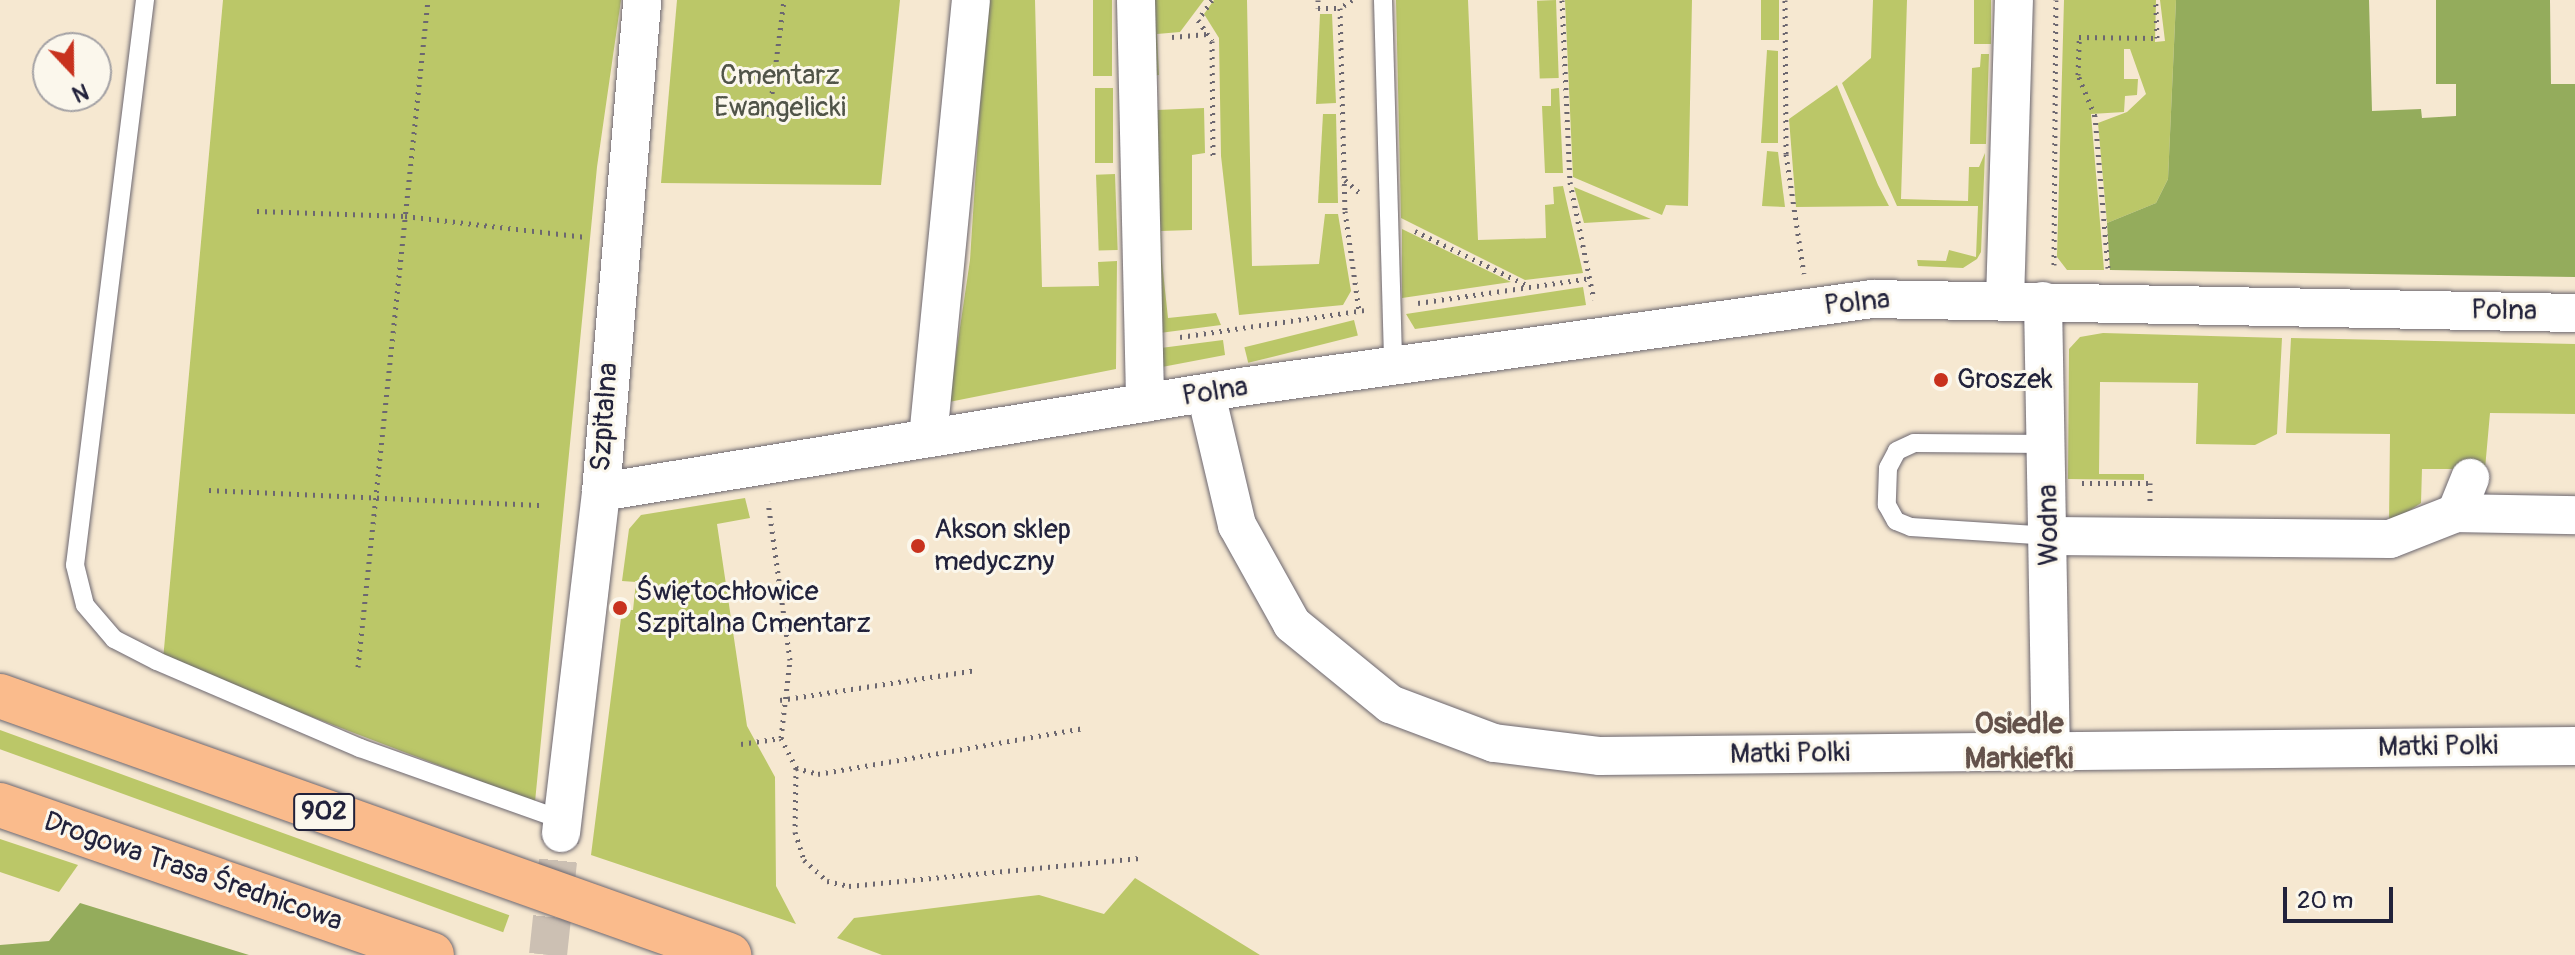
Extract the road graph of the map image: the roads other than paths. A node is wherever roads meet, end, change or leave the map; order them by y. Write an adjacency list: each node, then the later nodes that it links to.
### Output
1 (145, 0): 24 (lane)
2 (642, 0): 16 (street, Szpitalna)
3 (971, 0): 13 (street)
4 (1136, 0): 12 (street, Polna)
5 (1383, 0): 10 (lane)
6 (2014, 0): 8 (street)
7 (2054, 288): 8 (street, Polna); 9 (street, Polna); 14 (street, Wodna)
8 (2005, 301): 10 (street, Polna)
9 (2575, 313)
10 (1393, 365): 11 (street, Polna)
11 (1206, 394): 12 (street, Polna); 22 (street, Matki Polki)
12 (1145, 403): 13 (street, Polna)
13 (928, 438): 16 (street, Polna)
14 (2047, 444): 19 (street, Wodna); 19 (lane)
15 (2470, 478): 17 (street)
16 (601, 492): 24 (street, Szpitalna)
17 (2456, 513): 18 (street); 19 (street)
18 (2575, 515)
19 (2051, 536): 22 (street, Wodna)
20 (0, 696): 26 (main road, 902)
21 (2575, 746): 22 (street, Matki Polki)
22 (2051, 749)
23 (7, 809): 25 (main road, Drogowa Trasa Średnicowa)
24 (562, 826)
25 (432, 955)
26 (729, 955)

